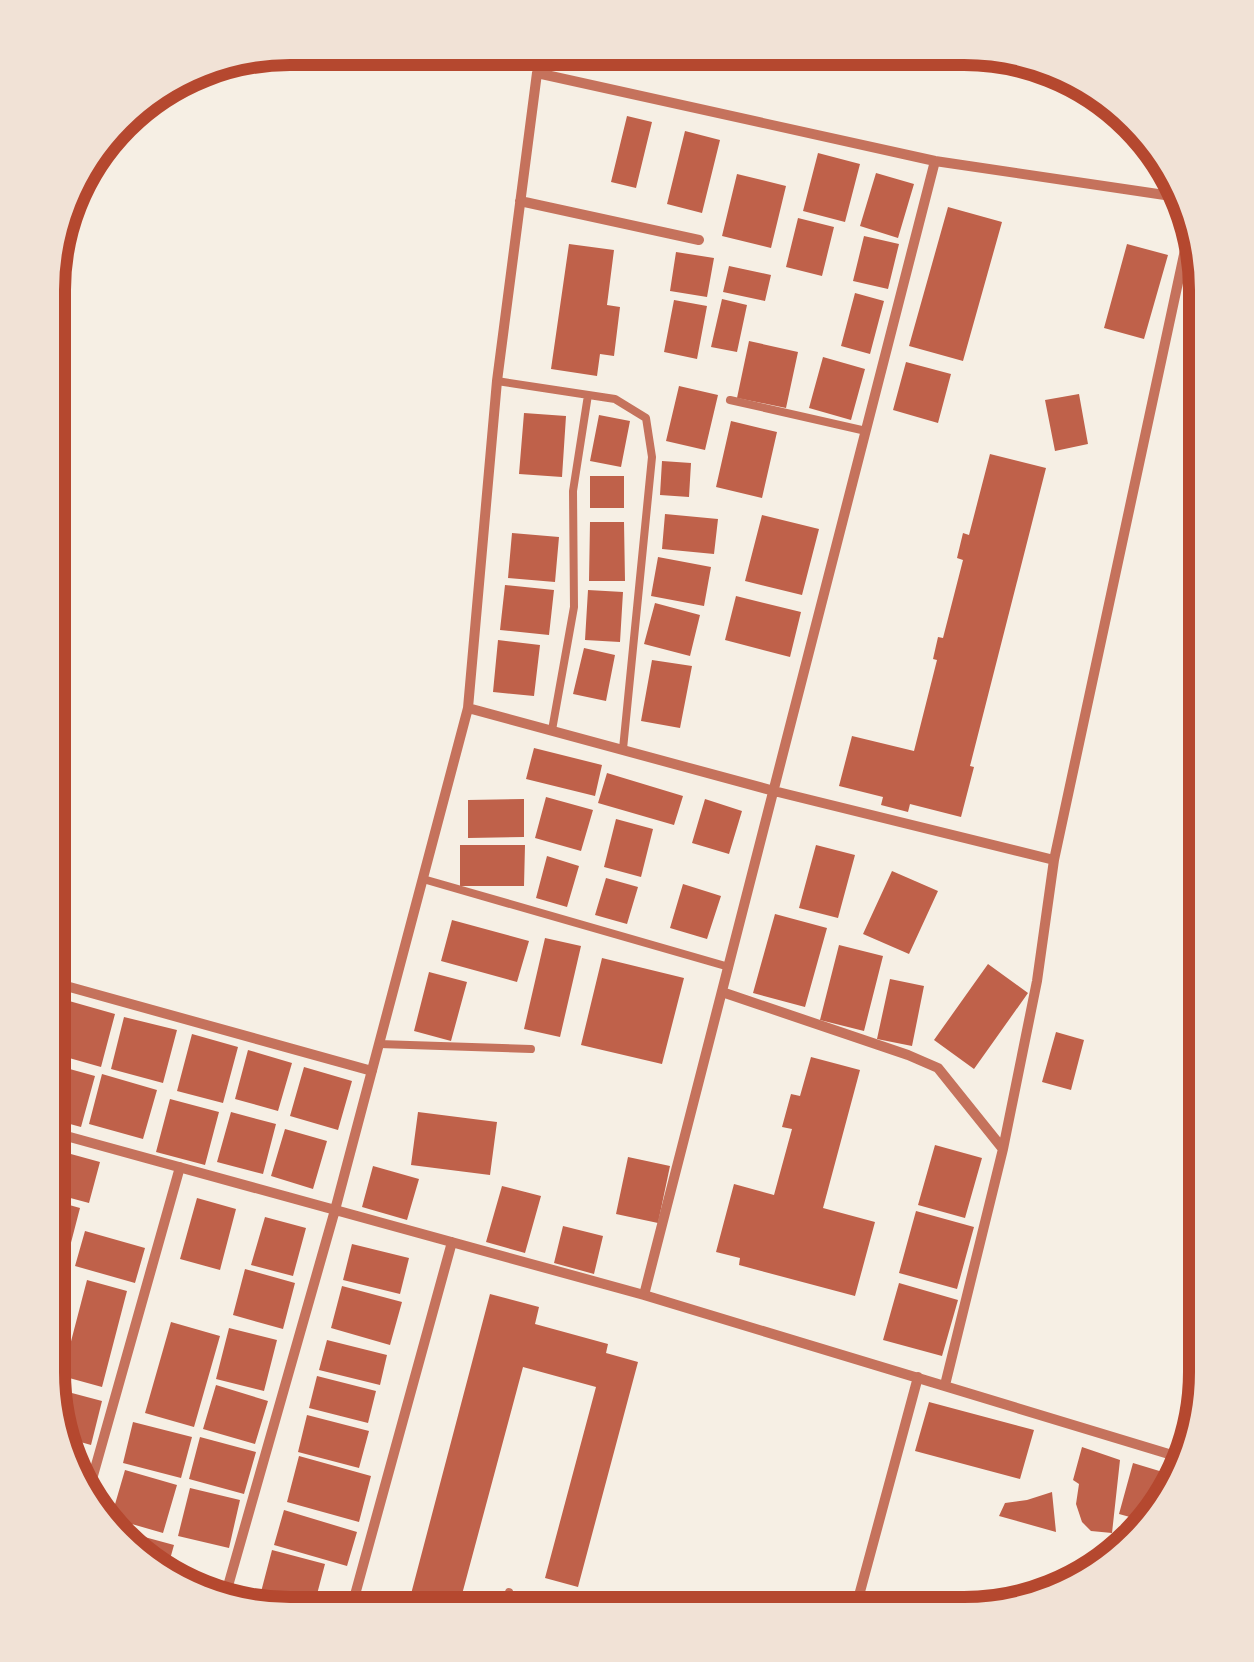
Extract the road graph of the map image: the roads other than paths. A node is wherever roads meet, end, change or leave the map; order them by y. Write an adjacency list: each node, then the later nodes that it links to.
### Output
1 (935, 161): 2 (street); 3 (street); 9 (street)
2 (1168, 196)
3 (520, 201): 4 (street); 6 (street)
4 (699, 240)
5 (1185, 248): 14 (street)
6 (497, 381): 7 (lane); 10 (street)
7 (588, 395): 11 (lane); 12 (lane)
8 (730, 400): 9 (lane)
9 (866, 431): 13 (street)
10 (468, 708): 11 (street); 15 (street)
11 (552, 730): 12 (street)
12 (623, 749): 13 (street)
13 (774, 791): 14 (street); 16 (street)
14 (1054, 860): 23 (street)
15 (423, 879): 16 (lane); 19 (street)
16 (729, 967): 18 (street)
17 (65, 986): 21 (street)
18 (722, 992): 23 (street); 27 (street)
19 (379, 1044): 20 (lane); 21 (street)
20 (531, 1049)
21 (372, 1071): 25 (street)
22 (65, 1136): 24 (street)
23 (1004, 1148): 29 (street)
24 (180, 1167): 25 (street); 31 (street)
25 (335, 1210): 26 (street); 32 (street)
26 (452, 1242): 27 (street); 34 (street)
27 (644, 1295): 28 (street)
28 (918, 1377): 29 (street); 36 (street)
29 (945, 1385): 30 (street)
30 (1173, 1455)
31 (93, 1480)
32 (227, 1588)
33 (509, 1592): 35 (lane)
34 (354, 1597)
35 (508, 1597)
36 (859, 1597)

